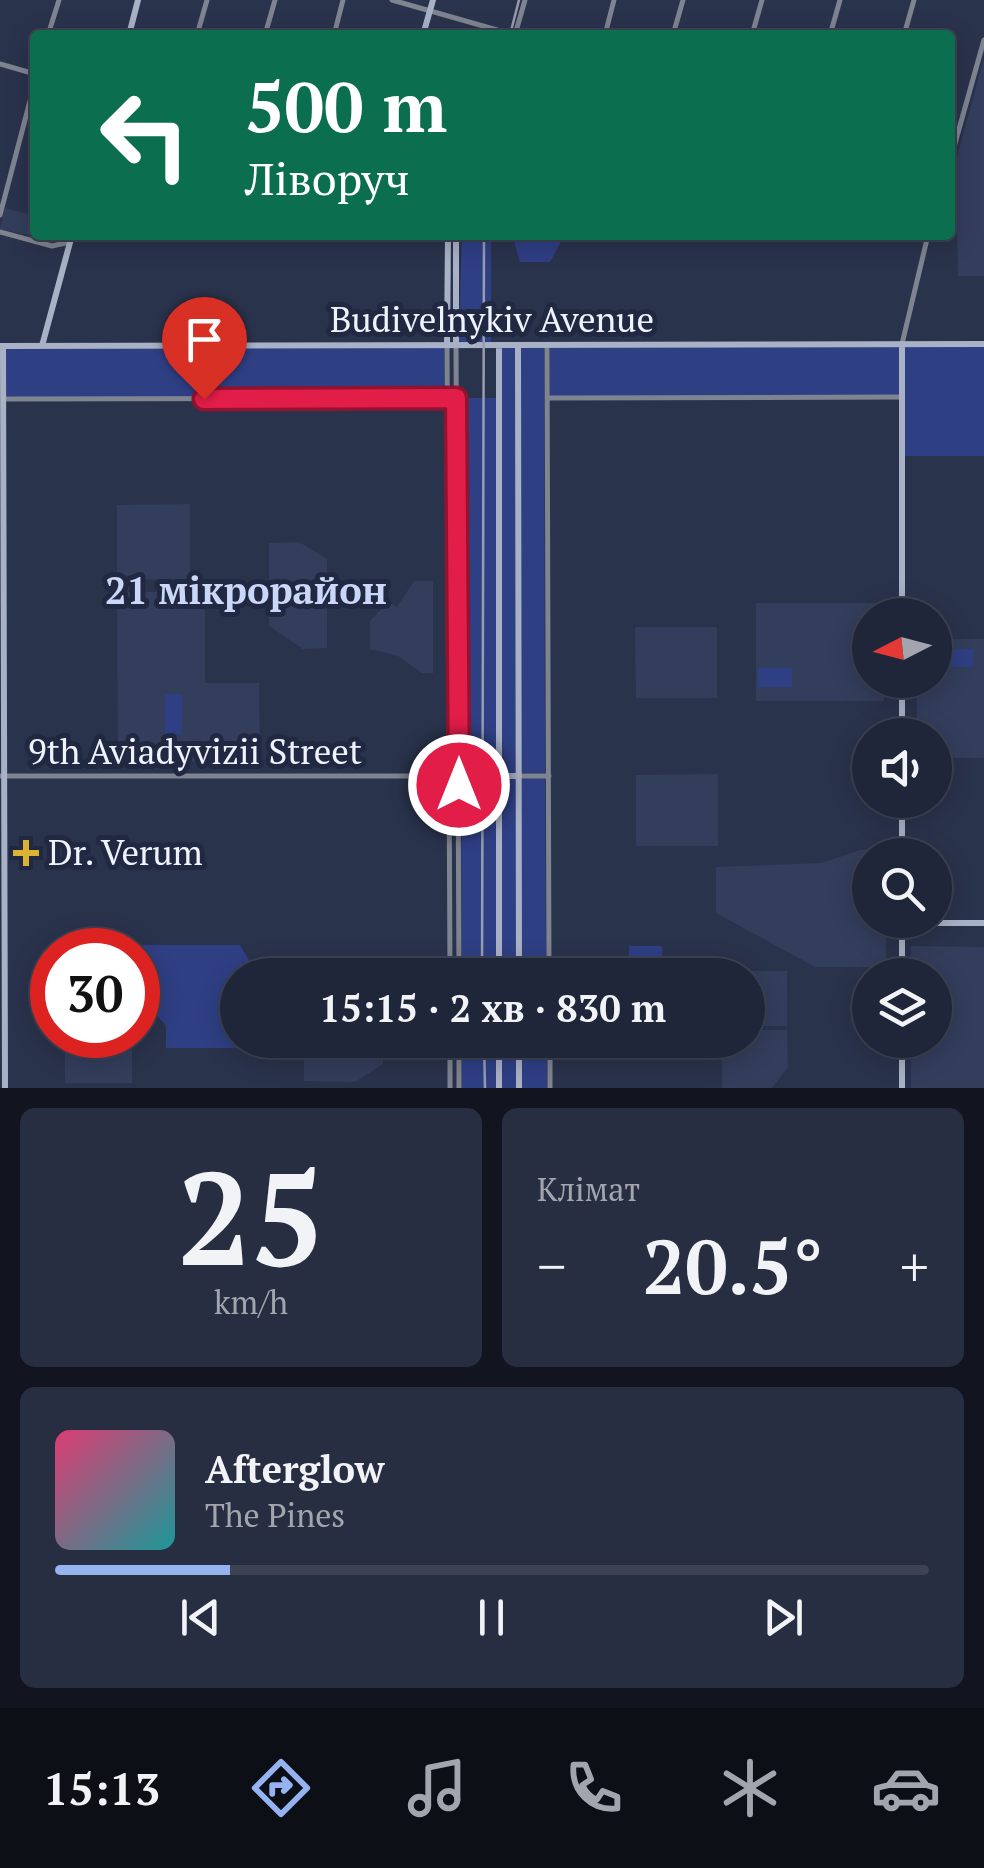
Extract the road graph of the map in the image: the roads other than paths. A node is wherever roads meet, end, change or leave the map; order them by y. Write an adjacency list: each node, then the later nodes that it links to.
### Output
1 (58, 0): 15 (street)
2 (138, 0): 16 (main road)
3 (207, 0): 17 (street)
4 (276, 0): 18 (street)
5 (343, 0): 19 (street)
6 (392, 0): 14 (street)
7 (433, 0): 14 (main road)
8 (525, 0): 22 (street)
9 (614, 0): 23 (street)
10 (683, 0): 24 (street)
11 (762, 0): 25 (street)
12 (840, 0): 26 (street)
13 (914, 0): 27 (street)
14 (430, 11): 20 (main road); 21 (street)
15 (49, 30)
16 (129, 30)
17 (199, 30)
18 (267, 30)
19 (335, 30)
20 (424, 30)
21 (497, 30)
22 (516, 30)
23 (607, 30)
24 (675, 30)
25 (753, 30)
26 (831, 30)
27 (905, 30)
28 (984, 40): 32 (street)
29 (0, 64): 30 (street)
30 (30, 76)
31 (30, 98): 33 (street)
32 (955, 147)
33 (0, 215)
34 (0, 232): 35 (street)
35 (66, 240)
36 (70, 240): 45 (main road)
37 (454, 240): 46 (main road)
38 (927, 240): 39 (street)
39 (902, 344): 40 (main road, Budivelnykiv Avenue); 43 (main road, Budivelnykiv Avenue); 47 (main road)
40 (984, 344)
41 (499, 345): 42 (main road, Budivelnykiv Avenue); 46 (main road, Budivelnykiv Avenue); 57 (main road)
42 (518, 345): 43 (main road, Budivelnykiv Avenue); 58 (main road)
43 (547, 345): 50 (street)
44 (1, 346): 45 (main road, Budivelnykiv Avenue); 51 (main road)
45 (42, 346): 46 (main road, Budivelnykiv Avenue)
46 (452, 346): 48 (street); 49 (street)
47 (902, 397): 50 (street); 52 (main road)
48 (447, 398): 49 (street); 51 (street); 53 (street)
49 (456, 398): 54 (street)
50 (547, 398): 59 (street)
51 (3, 399): 60 (main road)
52 (902, 598)
53 (449, 678): 54 (street); 55 (street)
54 (458, 678): 56 (street)
55 (449, 776): 56 (street, 9th Aviadyvizii Street); 60 (street, 9th Aviadyvizii Street); 61 (street)
56 (459, 776): 57 (street, 9th Aviadyvizii Street); 62 (street)
57 (499, 776): 58 (main road); 67 (main road)
58 (518, 776): 59 (street); 68 (main road)
59 (548, 776): 69 (street)
60 (2, 777): 76 (main road)
61 (450, 873): 62 (street); 65 (street)
62 (459, 873): 66 (street)
63 (952, 923): 64 (main road)
64 (984, 923)
65 (450, 958)
66 (459, 958)
67 (499, 958)
68 (519, 958)
69 (550, 958)
70 (450, 1058): 77 (street)
71 (459, 1058): 78 (street)
72 (499, 1058): 79 (main road)
73 (519, 1058): 80 (main road)
74 (550, 1058): 81 (street)
75 (902, 1058): 82 (main road)
76 (5, 1088)
77 (450, 1088)
78 (459, 1088)
79 (499, 1088)
80 (519, 1088)
81 (550, 1088)
82 (902, 1088)

